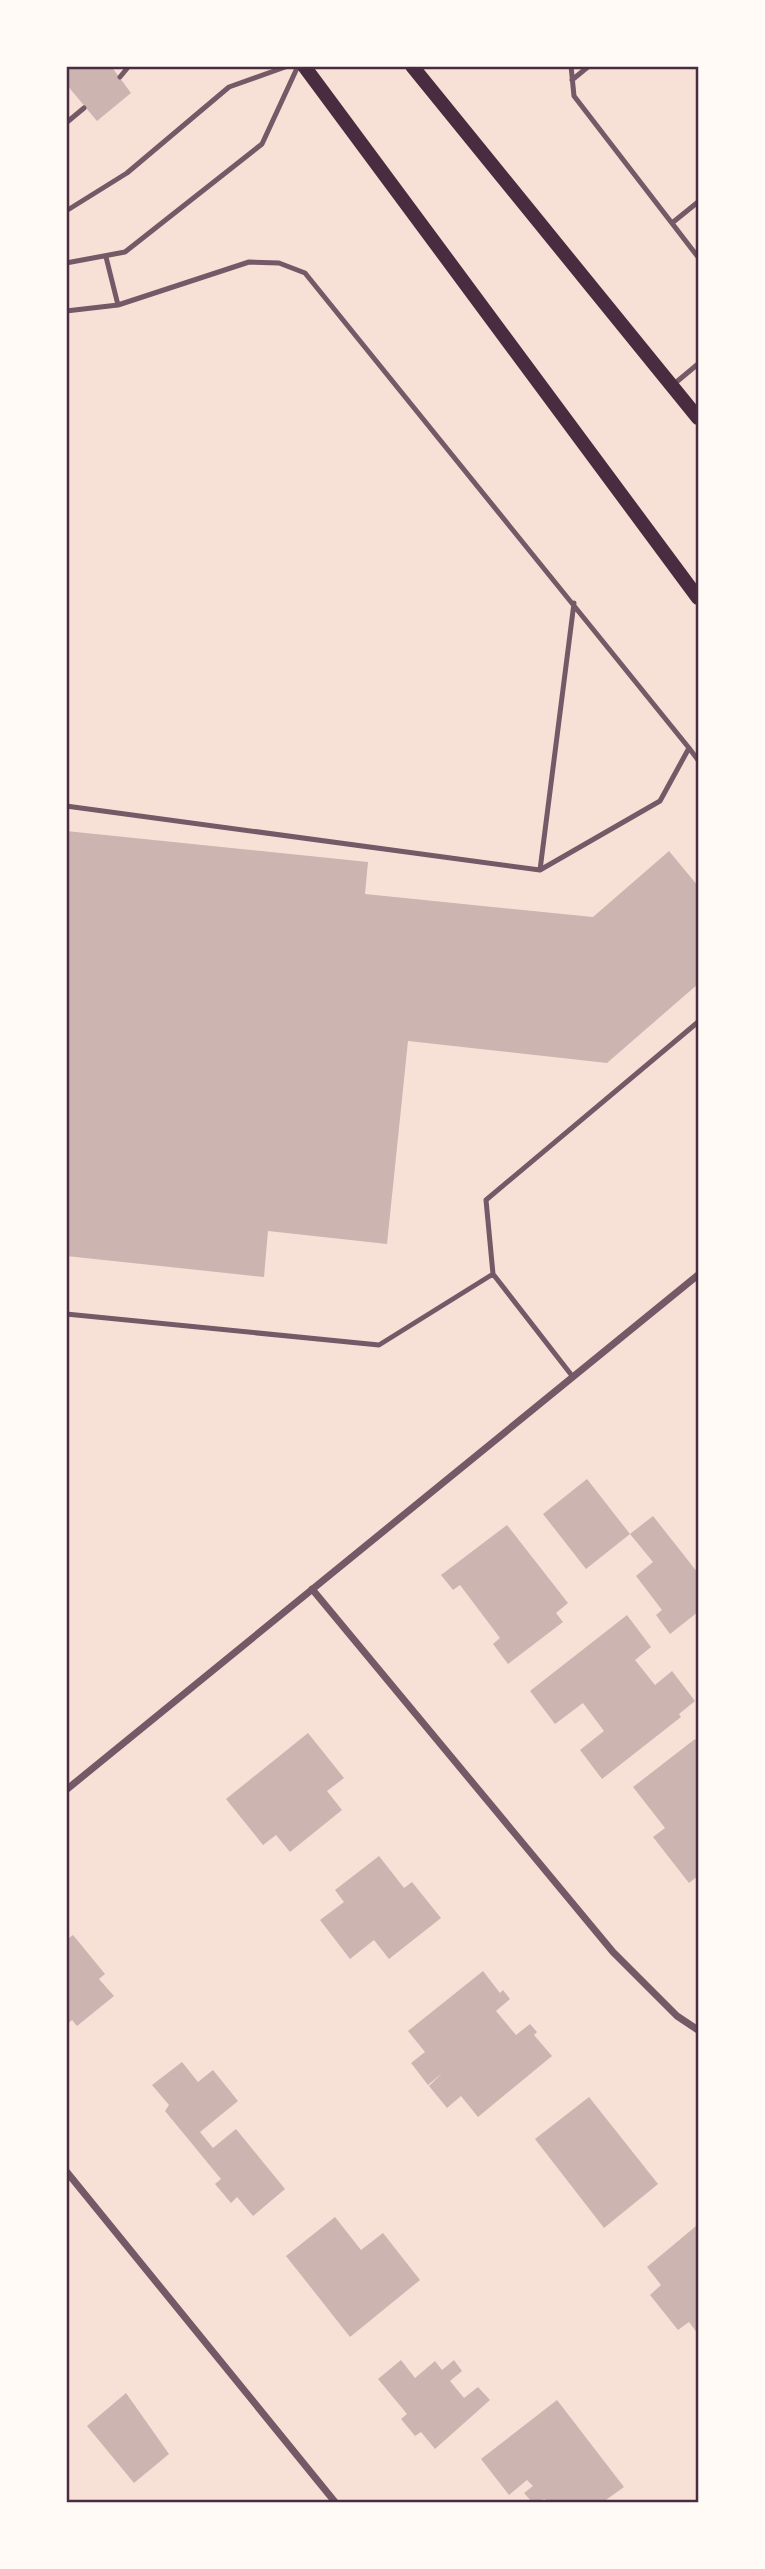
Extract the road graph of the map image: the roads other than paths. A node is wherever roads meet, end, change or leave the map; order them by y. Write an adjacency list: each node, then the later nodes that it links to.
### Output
1 (129, 66): 8 (lane)
2 (288, 66): 13 (lane)
3 (298, 66): 15 (lane)
4 (304, 66): 23 (main road)
5 (412, 66): 21 (main road)
6 (571, 66): 9 (lane)
7 (589, 66): 9 (lane)
8 (120, 78)
9 (572, 80): 14 (lane)
10 (84, 108): 11 (lane)
11 (66, 123)
12 (698, 202): 14 (lane)
13 (66, 211)
14 (672, 223): 16 (lane)
15 (106, 257): 17 (lane); 18 (lane)
16 (698, 257)
17 (66, 263)
18 (118, 305): 19 (lane); 24 (lane)
19 (66, 311)
20 (698, 364): 21 (lane)
21 (672, 385): 22 (main road)
22 (698, 418)
23 (698, 598)
24 (574, 602): 25 (lane); 28 (lane)
25 (689, 748): 26 (lane); 28 (lane)
26 (698, 760)
27 (66, 806): 28 (lane)
28 (540, 870)
29 (698, 1022): 30 (lane)
30 (492, 1274): 32 (lane); 33 (lane)
31 (698, 1275): 33 (street)
32 (66, 1314)
33 (573, 1377): 34 (street)
34 (312, 1589): 35 (street); 36 (street)
35 (66, 1790)
36 (698, 2030)
37 (66, 2171): 38 (street)
38 (335, 2502)

